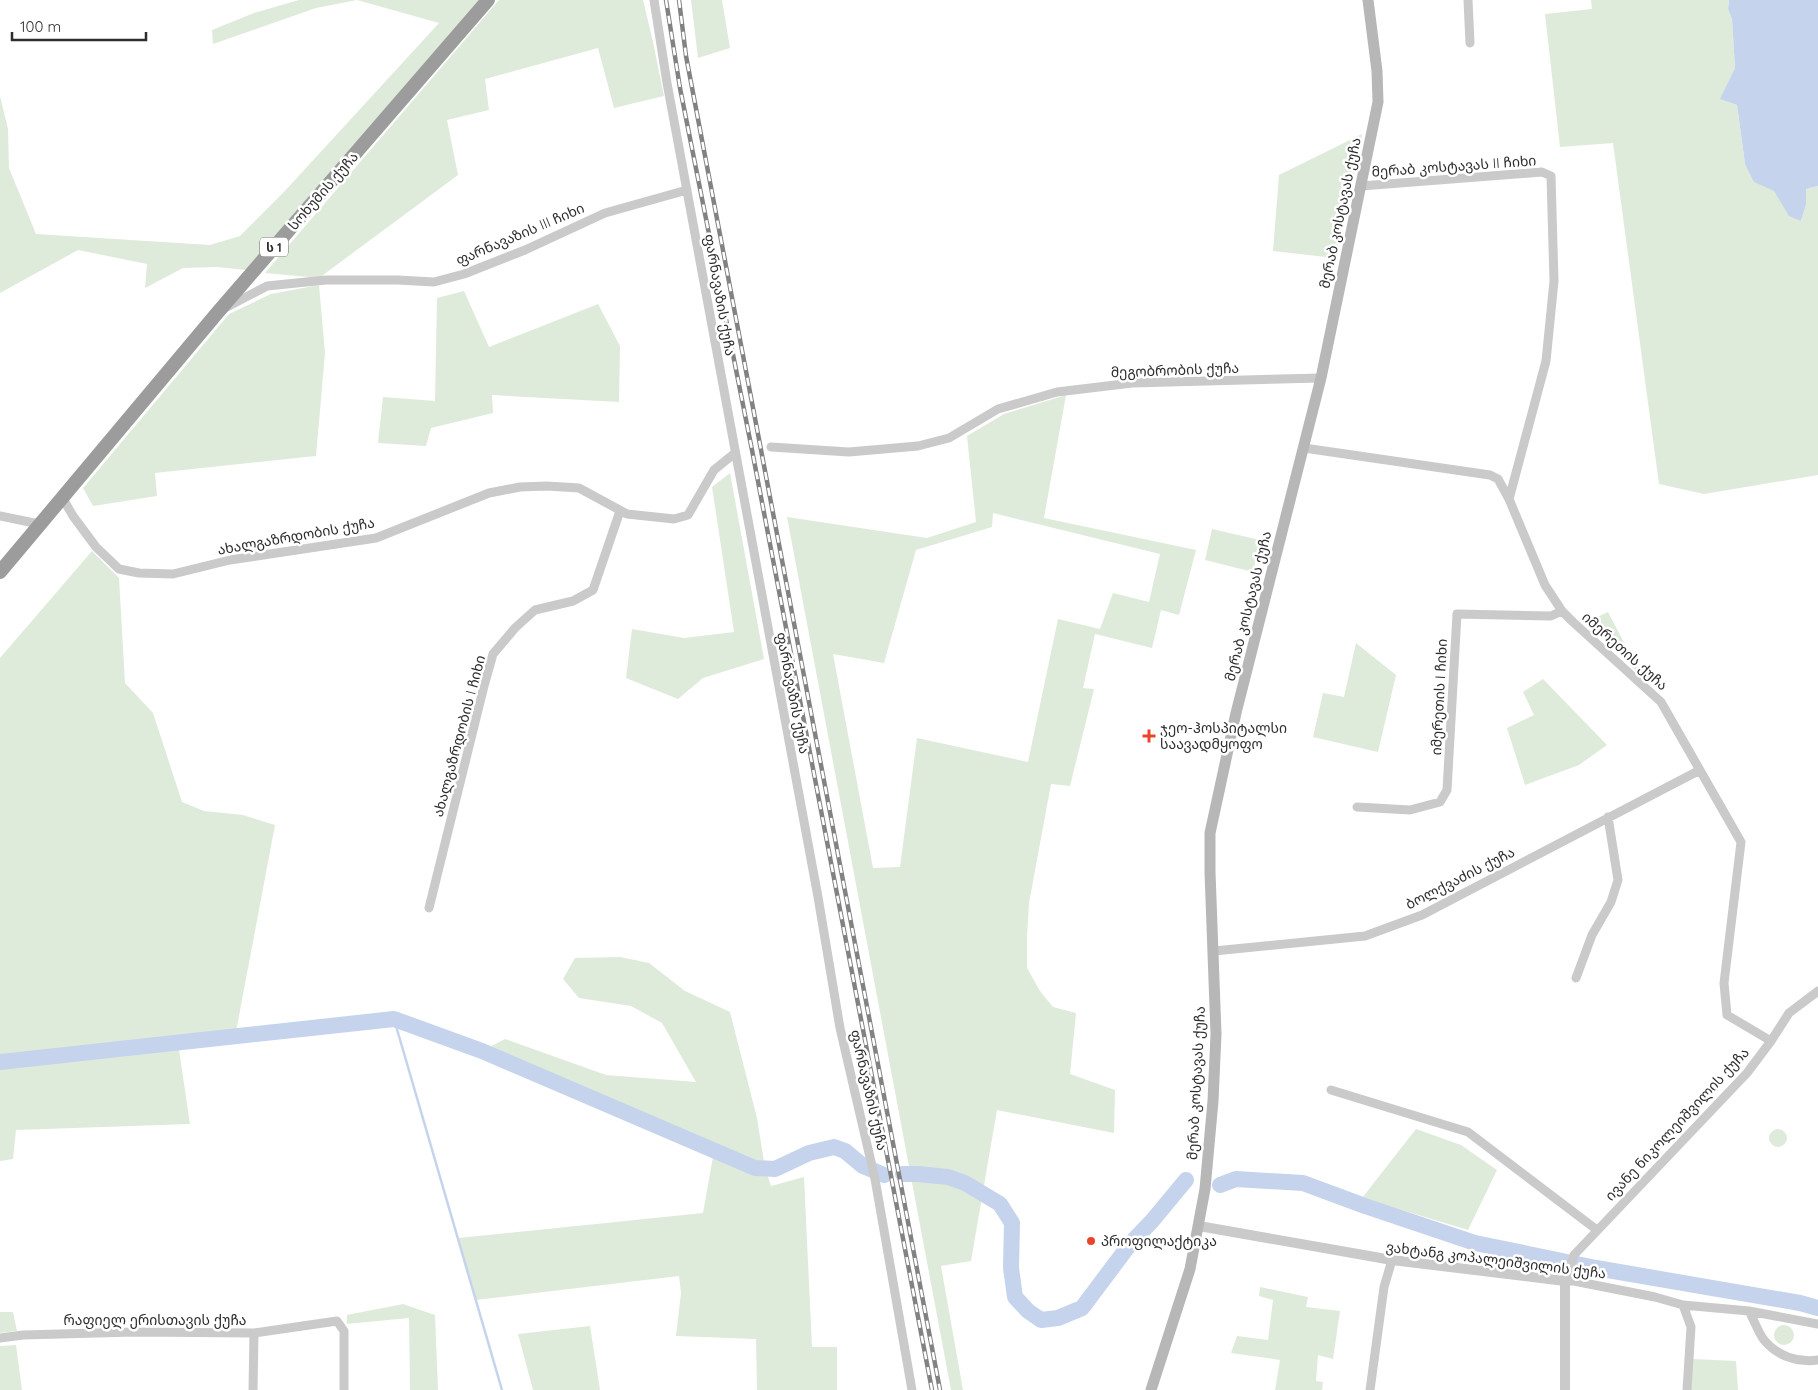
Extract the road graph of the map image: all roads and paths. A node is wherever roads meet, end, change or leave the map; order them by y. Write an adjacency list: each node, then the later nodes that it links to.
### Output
1 (488, 0): 8 (highway, სოხუმის ქუჩა / ს 1)
2 (654, 0): 7 (street, ფარნავაზის ქუჩა)
3 (1368, 0): 6 (main road, მერაბ კოსტავას ქუჩა)
4 (1468, 0): 5 (street)
5 (1470, 43)
6 (1361, 186): 9 (main road, მერაბ კოსტავას ქუჩა); 14 (street, მერაბ კოსტავას II ჩიხი)
7 (687, 190): 8 (street, ფარნავაზის III ჩიხი); 12 (street, ფარნავაზის ქუჩა)
8 (218, 312): 13 (highway, სოხუმის ქუჩა / ს 1)
9 (1321, 378): 10 (street, მეგობრობის ქუჩა); 11 (main road, მერაბ კოსტავას ქუჩა)
10 (771, 447)
11 (1304, 448): 14 (street, იმერეთის ქუჩა); 24 (main road, მერაბ კოსტავას ქუჩა)
12 (735, 453): 15 (street, ახალგაზრდობის ქუჩა); 41 (street, ფარნავაზის ქუჩა)
13 (62, 497): 15 (street, ახალგაზრდობის ქუჩა); 17 (highway, ს 1)
14 (1509, 499): 19 (street, იმერეთის ქუჩა)
15 (620, 510): 23 (street, ახალგაზრდობის I ჩიხი)
16 (0, 516): 17 (street)
17 (39, 524): 18 (highway, ს 1)
18 (0, 572)
19 (1562, 611): 20 (street, იმერეთის ქუჩა); 21 (street, იმერეთის I ჩიხი)
20 (1700, 770): 22 (street, ბოლქვაძის ქუჩა); 27 (street, იმერეთის ქუჩა)
21 (1357, 807)
22 (1608, 817): 24 (street, ბოლქვაძის ქუჩა); 25 (street)
23 (429, 908)
24 (1214, 951): 29 (main road, მერაბ კოსტავას ქუჩა)
25 (1576, 978)
26 (1818, 991): 27 (street, ივანე ნიკოლეიშვილის ქუჩა)
27 (1771, 1041): 30 (street, ივანე ნიკოლეიშვილის ქუჩა)
28 (1331, 1090): 30 (street)
29 (1199, 1226): 31 (street, ვახტანგ კოპალეიშვილის ქუჩა); 42 (main road, მერაბ კოსტავას ქუჩა)
30 (1597, 1230): 32 (street, ივანე ნიკოლეიშვილის ქუჩა)
31 (1392, 1260): 32 (street, ვახტანგ კოპალეიშვილის ქუჩა); 43 (street)
32 (1565, 1281): 33 (street, ვახტანგ კოპალეიშვილის ქუჩა); 44 (street)
33 (1683, 1305): 34 (street, ვახტანგ კოპალეიშვილის ქუჩა); 45 (street)
34 (1749, 1311): 35 (street, ვახტანგ კოპალეიშვილის ქუჩა); 38 (street)
35 (1818, 1324)
36 (254, 1332): 37 (street, რაფიელ ერისთავის ქუჩა); 39 (street, რაფიელ ერისთავის ქუჩა); 40 (street)
37 (0, 1338)
38 (1818, 1360)
39 (253, 1390)
40 (344, 1390)
41 (912, 1390)
42 (1152, 1390)
43 (1370, 1390)
44 (1565, 1390)
45 (1687, 1390)

